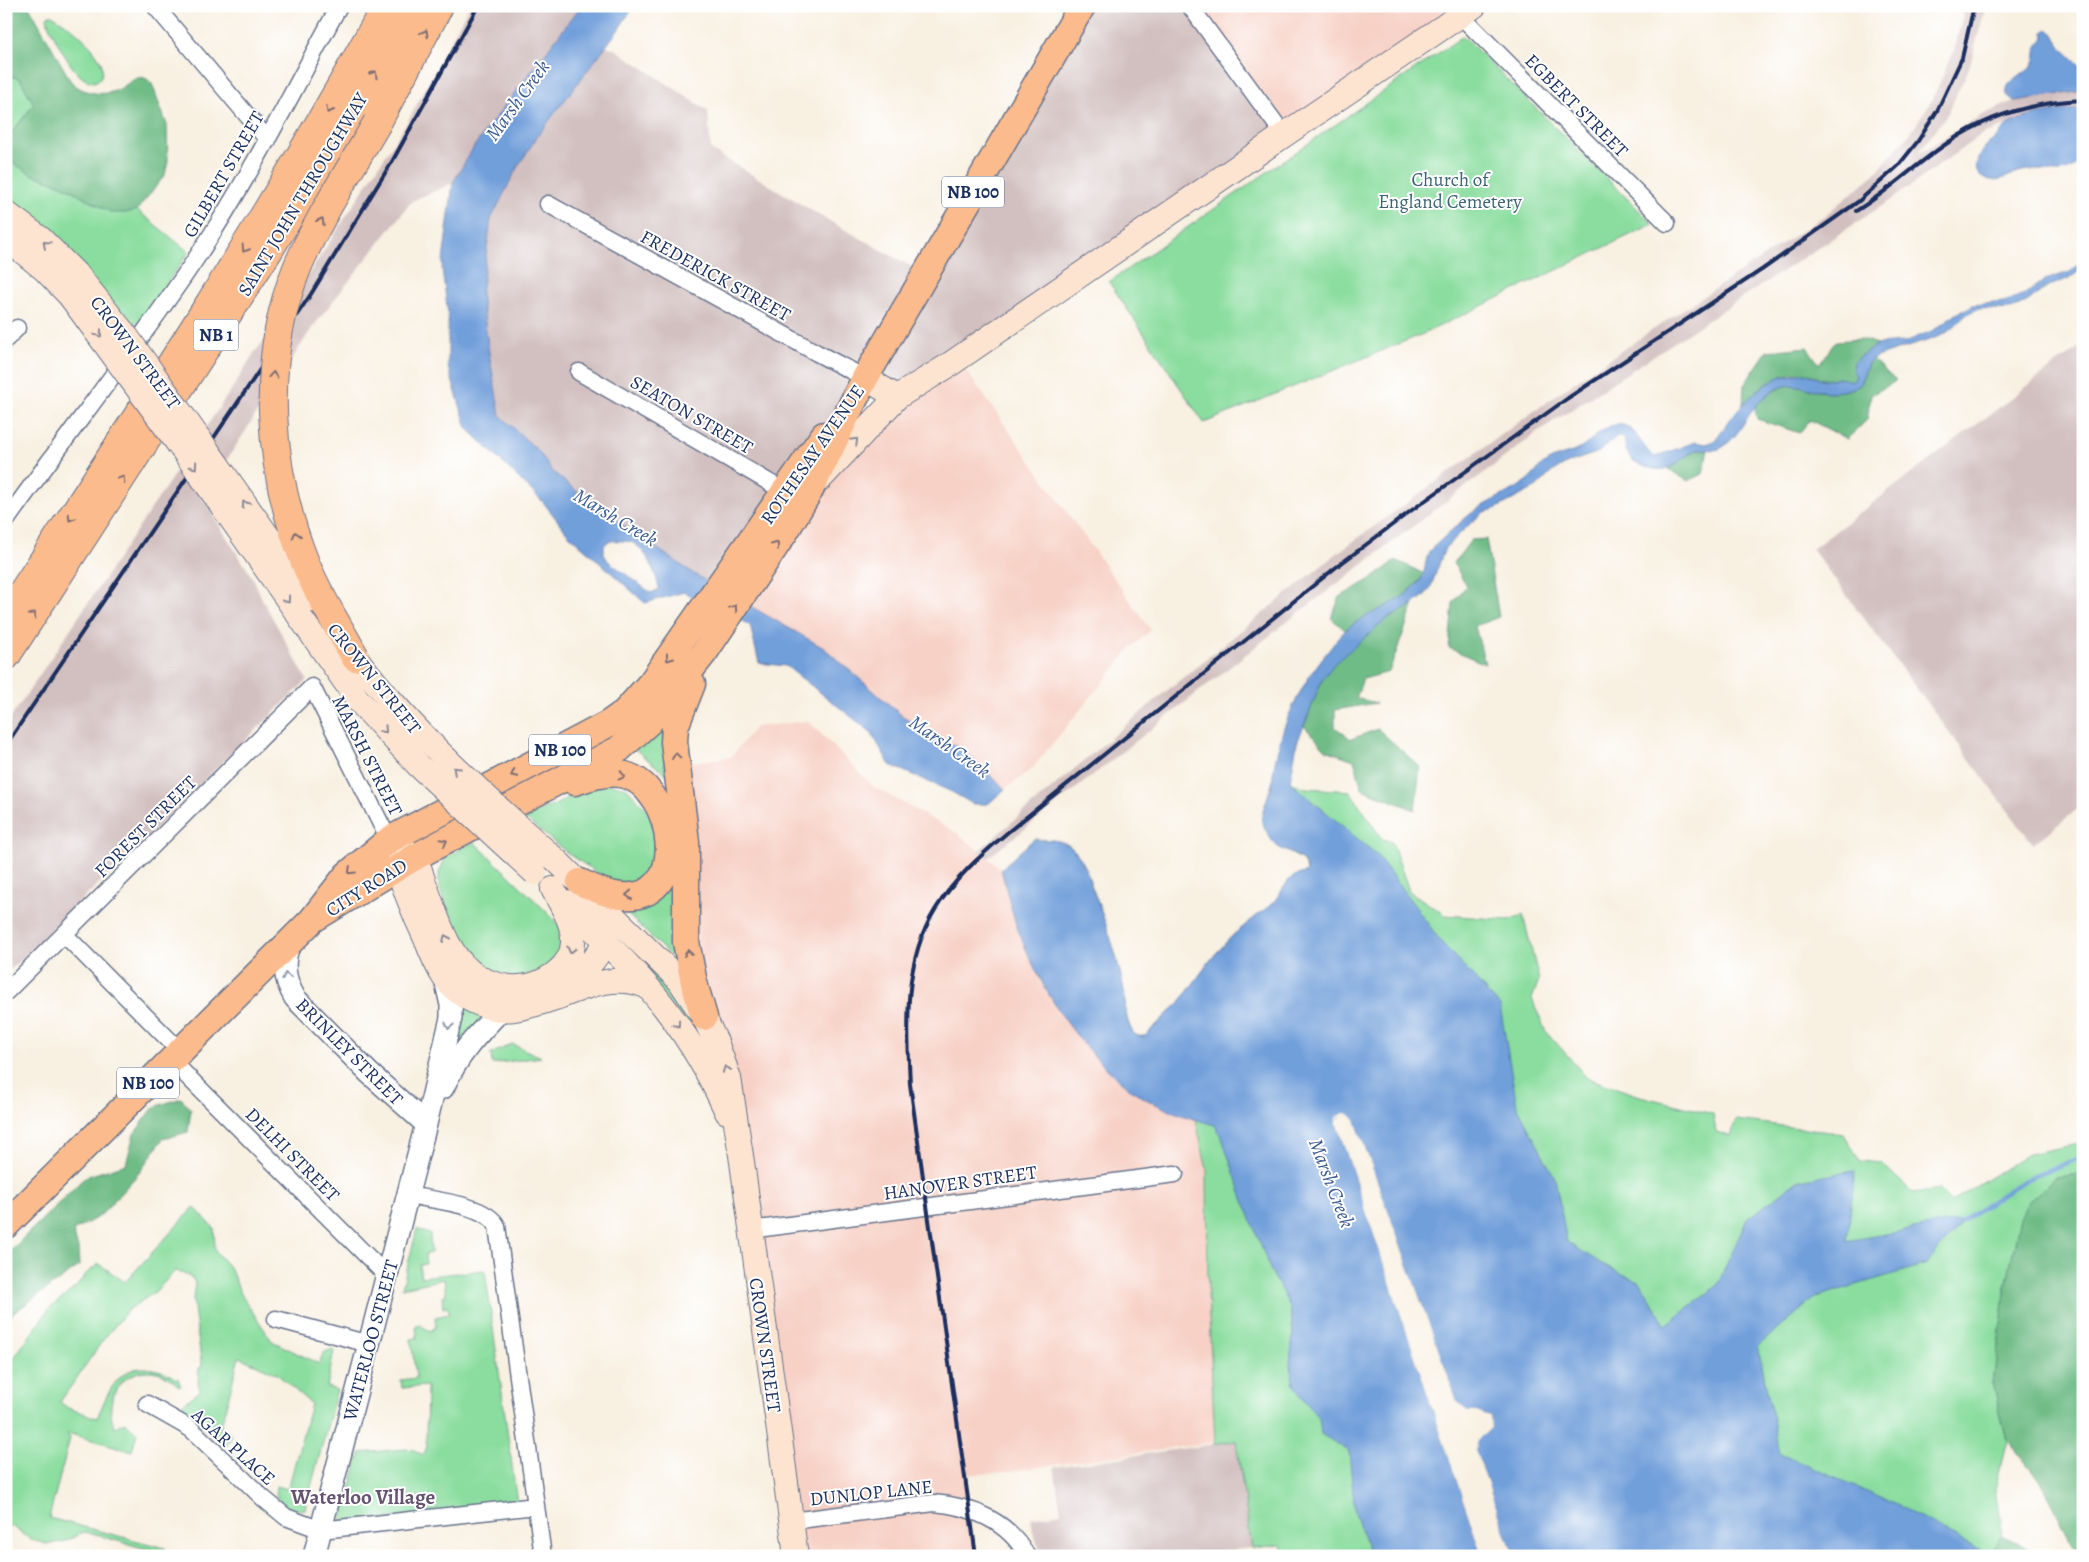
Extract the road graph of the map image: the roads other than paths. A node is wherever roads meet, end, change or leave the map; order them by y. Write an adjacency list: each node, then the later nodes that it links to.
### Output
1 (338, 6): 10 (street, GILBERT STREET)
2 (386, 6): 23 (highway, SAINT JOHN THROUGHWAY / NB 1, one-way to 23)
3 (414, 6): 26 (highway, SAINT JOHN THROUGHWAY / NB 1, one-way to 3)
4 (439, 6): 27 (highway, one-way to 4, bridge)
5 (1082, 6): 17 (main road, NB 100)
6 (1190, 6): 9 (street)
7 (164, 10): 10 (street)
8 (1467, 11): 9 (main road); 13 (street, EGBERT STREET)
9 (1284, 135): 18 (main road)
10 (268, 140): 21 (street, GILBERT STREET)
11 (548, 204): 17 (street, FREDERICK STREET)
12 (6, 213): 15 (main road, CROWN STREET, one-way to 12)
13 (1667, 223)
14 (6, 238): 15 (main road, CROWN STREET)
15 (75, 287): 27 (main road, CROWN STREET, one-way to 15, bridge); 36 (main road, CROWN STREET, one-way to 36, bridge)
16 (579, 372): 20 (street, SEATON STREET)
17 (865, 378): 18 (main road); 19 (main road, ROTHESAY AVENUE / NB 100); 20 (main road, ROTHESAY AVENUE / NB 100)
18 (897, 397): 19 (main road, one-way to 18)
19 (810, 490): 22 (main road, ROTHESAY AVENUE / NB 100, one-way to 19)
20 (784, 491): 22 (main road, ROTHESAY AVENUE / NB 100)
21 (6, 521)
22 (738, 580): 24 (main road, NB 100)
23 (6, 617)
24 (708, 624): 25 (main road, CITY ROAD / NB 100); 29 (main road, CITY ROAD / NB 100, one-way to 29)
25 (704, 653): 30 (main road, CITY ROAD / NB 100); 32 (main road, one-way to 25)
26 (6, 656)
27 (355, 657): 35 (main road, CROWN STREET, one-way to 27, bridge)
28 (312, 687): 33 (street, MARSH STREET); 39 (street, FOREST STREET)
29 (588, 735): 30 (main road); 33 (main road, CITY ROAD / NB 100, one-way to 33)
30 (619, 749): 31 (main road, CITY ROAD / NB 100); 32 (main road)
31 (525, 798): 34 (main road, CITY ROAD / NB 100, one-way to 31); 35 (main road, one-way to 35)
32 (684, 822): 47 (main road, one-way to 32)
33 (388, 840): 34 (main road); 38 (main road, CITY ROAD / NB 100, one-way to 38)
34 (406, 862): 36 (main road, one-way to 34); 38 (main road, CITY ROAD / NB 100); 42 (main road)
35 (580, 882): 37 (main road, CROWN STREET)
36 (553, 889): 41 (main road, CROWN STREET)
37 (613, 914): 41 (main road); 47 (main road, CROWN STREET)
38 (312, 920): 40 (main road, NB 100)
39 (65, 934): 44 (street, FOREST STREET); 48 (street, DELHI STREET)
40 (290, 942): 48 (main road, NB 100); 49 (street, BRINLEY STREET, one-way to 40)
41 (605, 942): 43 (main road, CROWN STREET); 45 (main road)
42 (445, 979): 46 (main road); 49 (street, one-way to 49)
43 (646, 986): 45 (main road); 50 (main road, CROWN STREET, one-way to 50)
44 (6, 992)
45 (551, 999): 46 (main road)
46 (503, 1008): 49 (street)
47 (704, 1017): 50 (main road, CROWN STREET, one-way to 47)
48 (175, 1055): 53 (main road, NB 100); 55 (street, DELHI STREET)
49 (426, 1124): 52 (street, WATERLOO STREET)
50 (737, 1134): 54 (main road, CROWN STREET)
51 (1175, 1174): 54 (street, HANOVER STREET)
52 (408, 1195): 55 (street, WATERLOO STREET); 59 (street)
53 (6, 1225)
54 (750, 1230): 60 (main road, CROWN STREET)
55 (387, 1276): 57 (street, WATERLOO STREET)
56 (276, 1319): 57 (street)
57 (369, 1344): 61 (street, WATERLOO STREET)
58 (147, 1404): 61 (street, AGAR PLACE)
59 (536, 1506): 61 (street); 63 (street)
60 (791, 1521): 64 (main road, CROWN STREET); 65 (street, DUNLOP LANE)
61 (321, 1530): 62 (street, WATERLOO STREET)
62 (314, 1556)
63 (543, 1556)
64 (796, 1556)
65 (1027, 1556)

